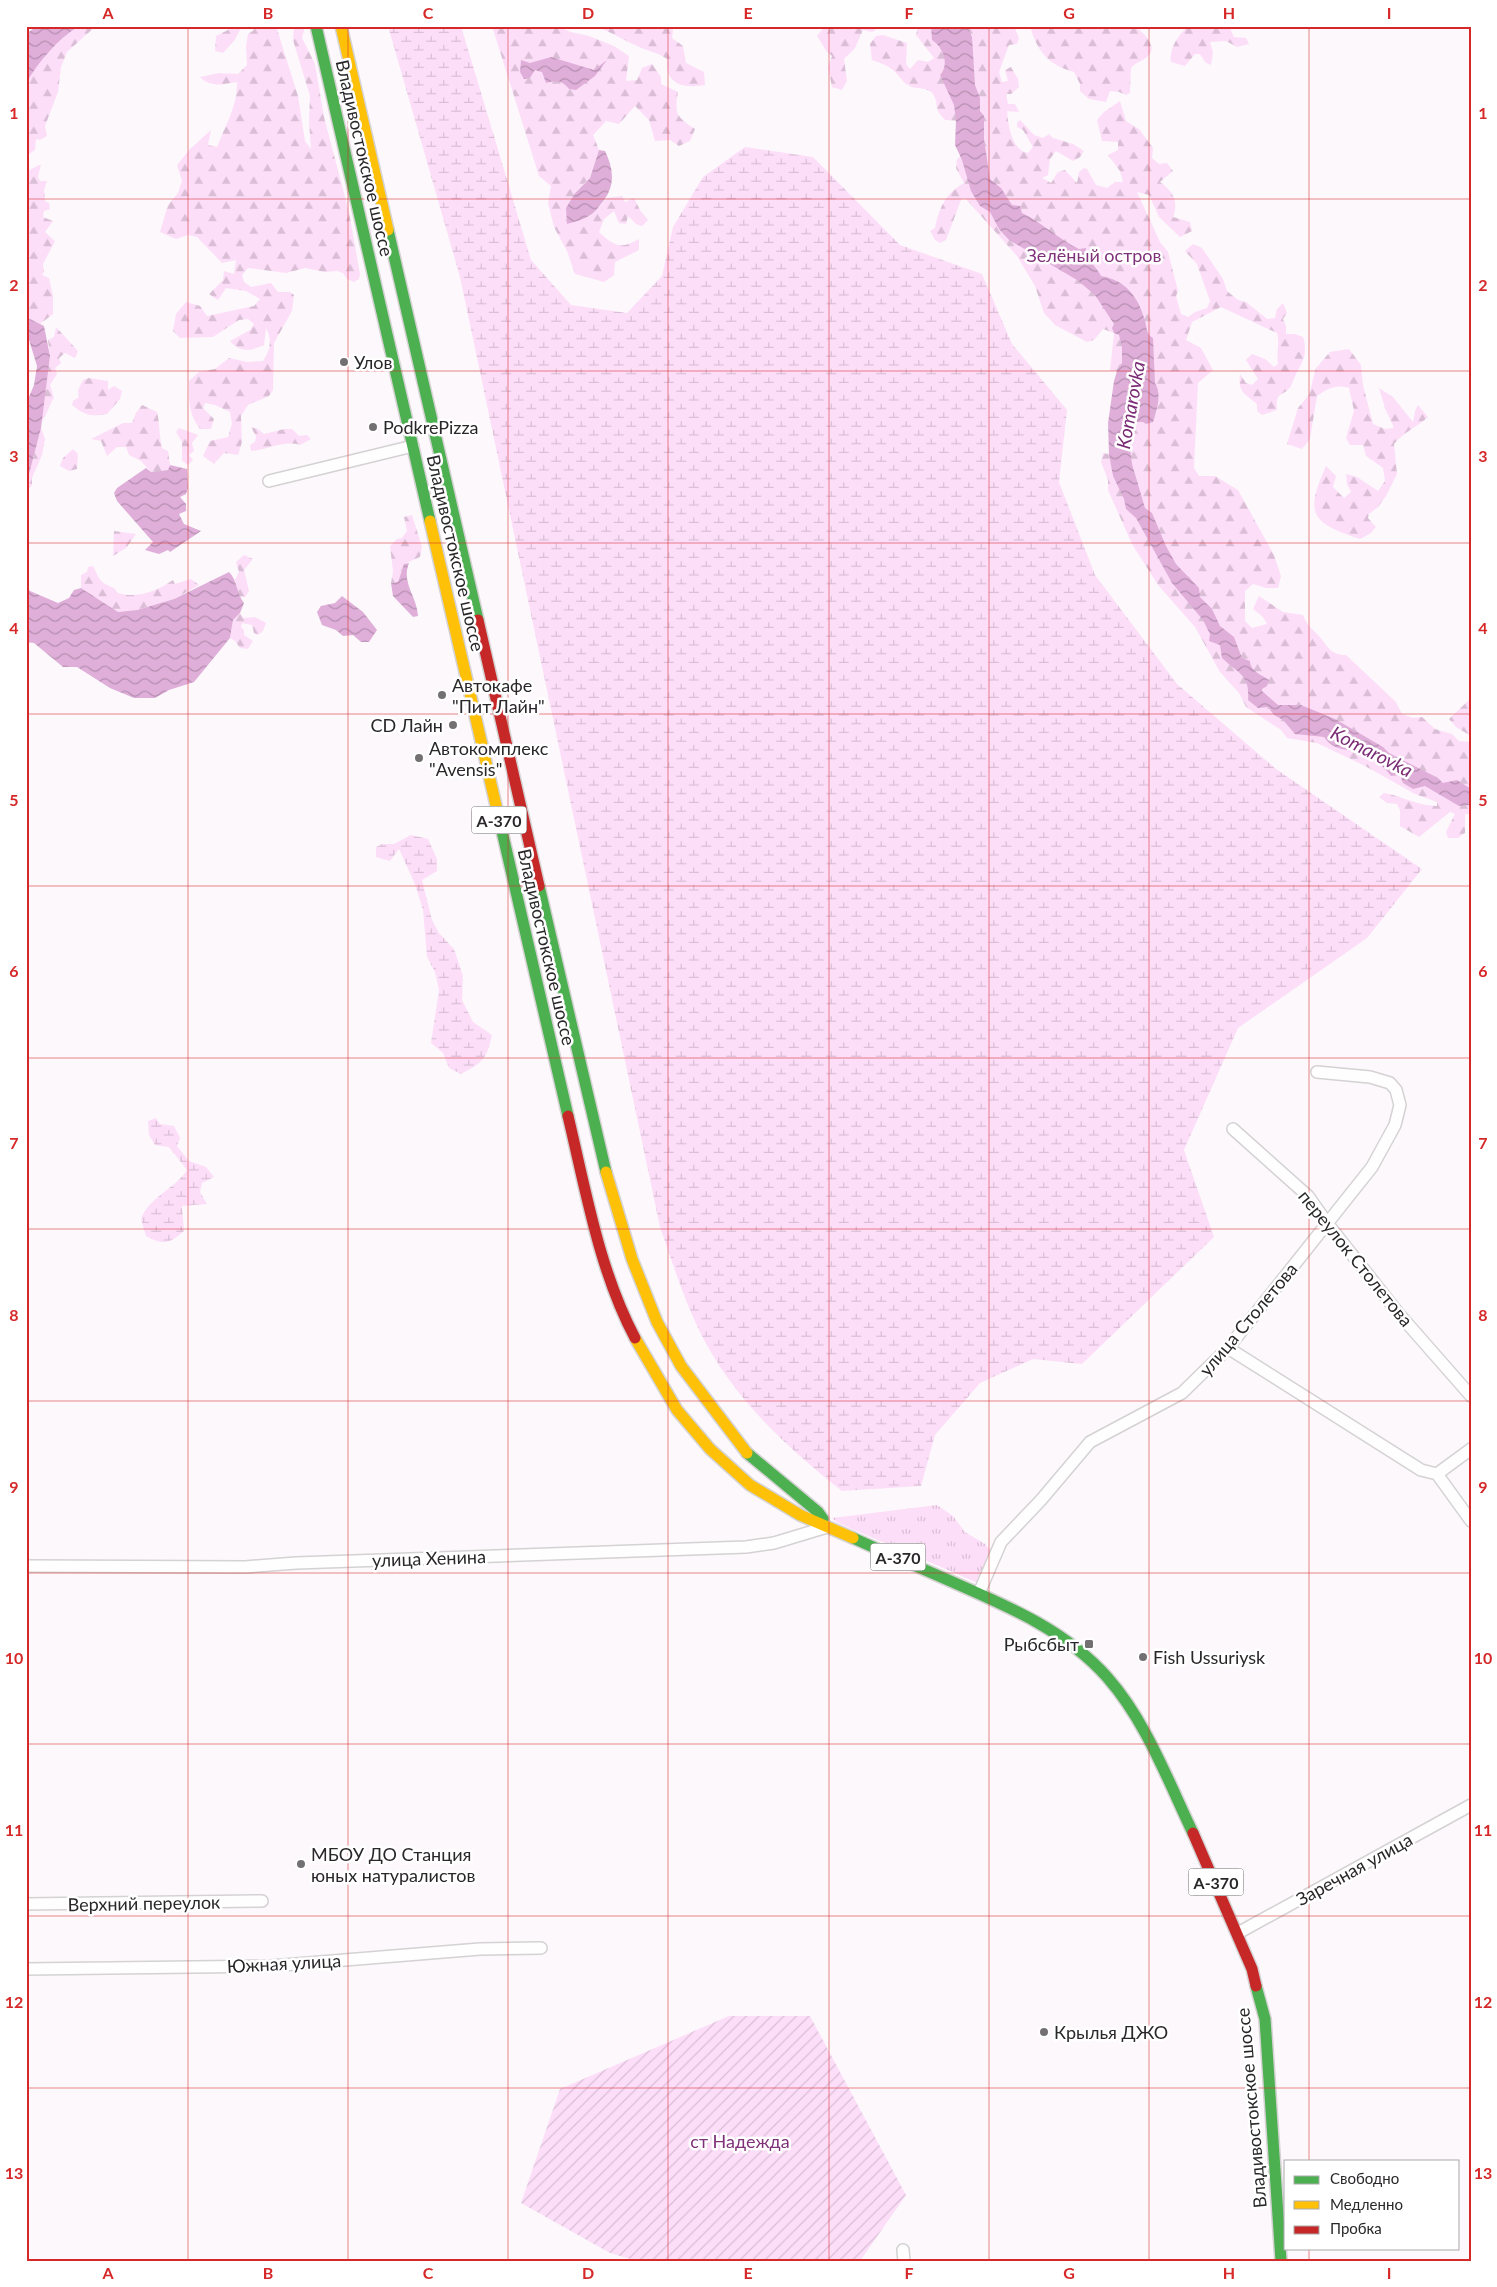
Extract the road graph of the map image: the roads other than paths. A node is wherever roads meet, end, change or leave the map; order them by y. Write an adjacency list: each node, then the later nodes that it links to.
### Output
1 (316, 26): 4 (highway, Владивостокское шоссе / А-370)
2 (341, 26): 3 (highway, Владивостокское шоссе / А-370)
3 (346, 47): 4 (highway); 9 (highway, Владивостокское шоссе / А-370)
4 (322, 50): 5 (highway, Владивостокское шоссе / А-370)
5 (413, 446): 6 (street); 11 (highway, Владивостокское шоссе / А-370)
6 (269, 481)
7 (1317, 1072): 10 (street, улица Столетова)
8 (1233, 1129): 10 (street, переулок Столетова)
9 (620, 1220): 11 (highway); 17 (highway, Владивостокское шоссе / А-370)
10 (1327, 1223): 12 (street, улица Столетова); 13 (street, переулок Столетова)
11 (596, 1228): 17 (highway, Владивостокское шоссе / А-370)
12 (1228, 1348): 15 (street); 19 (street, улица Столетова)
13 (1471, 1396)
14 (1471, 1448): 15 (street)
15 (1437, 1474): 16 (street)
16 (1471, 1521)
17 (829, 1527): 18 (street, улица Хенина); 19 (highway, Владивостокское шоссе / А-370)
18 (26, 1566)
19 (979, 1593): 23 (highway, Владивостокское шоссе / А-370)
20 (1471, 1805): 23 (street, Заречная улица)
21 (262, 1901): 22 (street, Верхний переулок)
22 (26, 1904)
23 (1238, 1933): 26 (highway, Владивостокское шоссе / А-370)
24 (541, 1948): 25 (street, Южная улица)
25 (26, 1969)
26 (1281, 2261)

